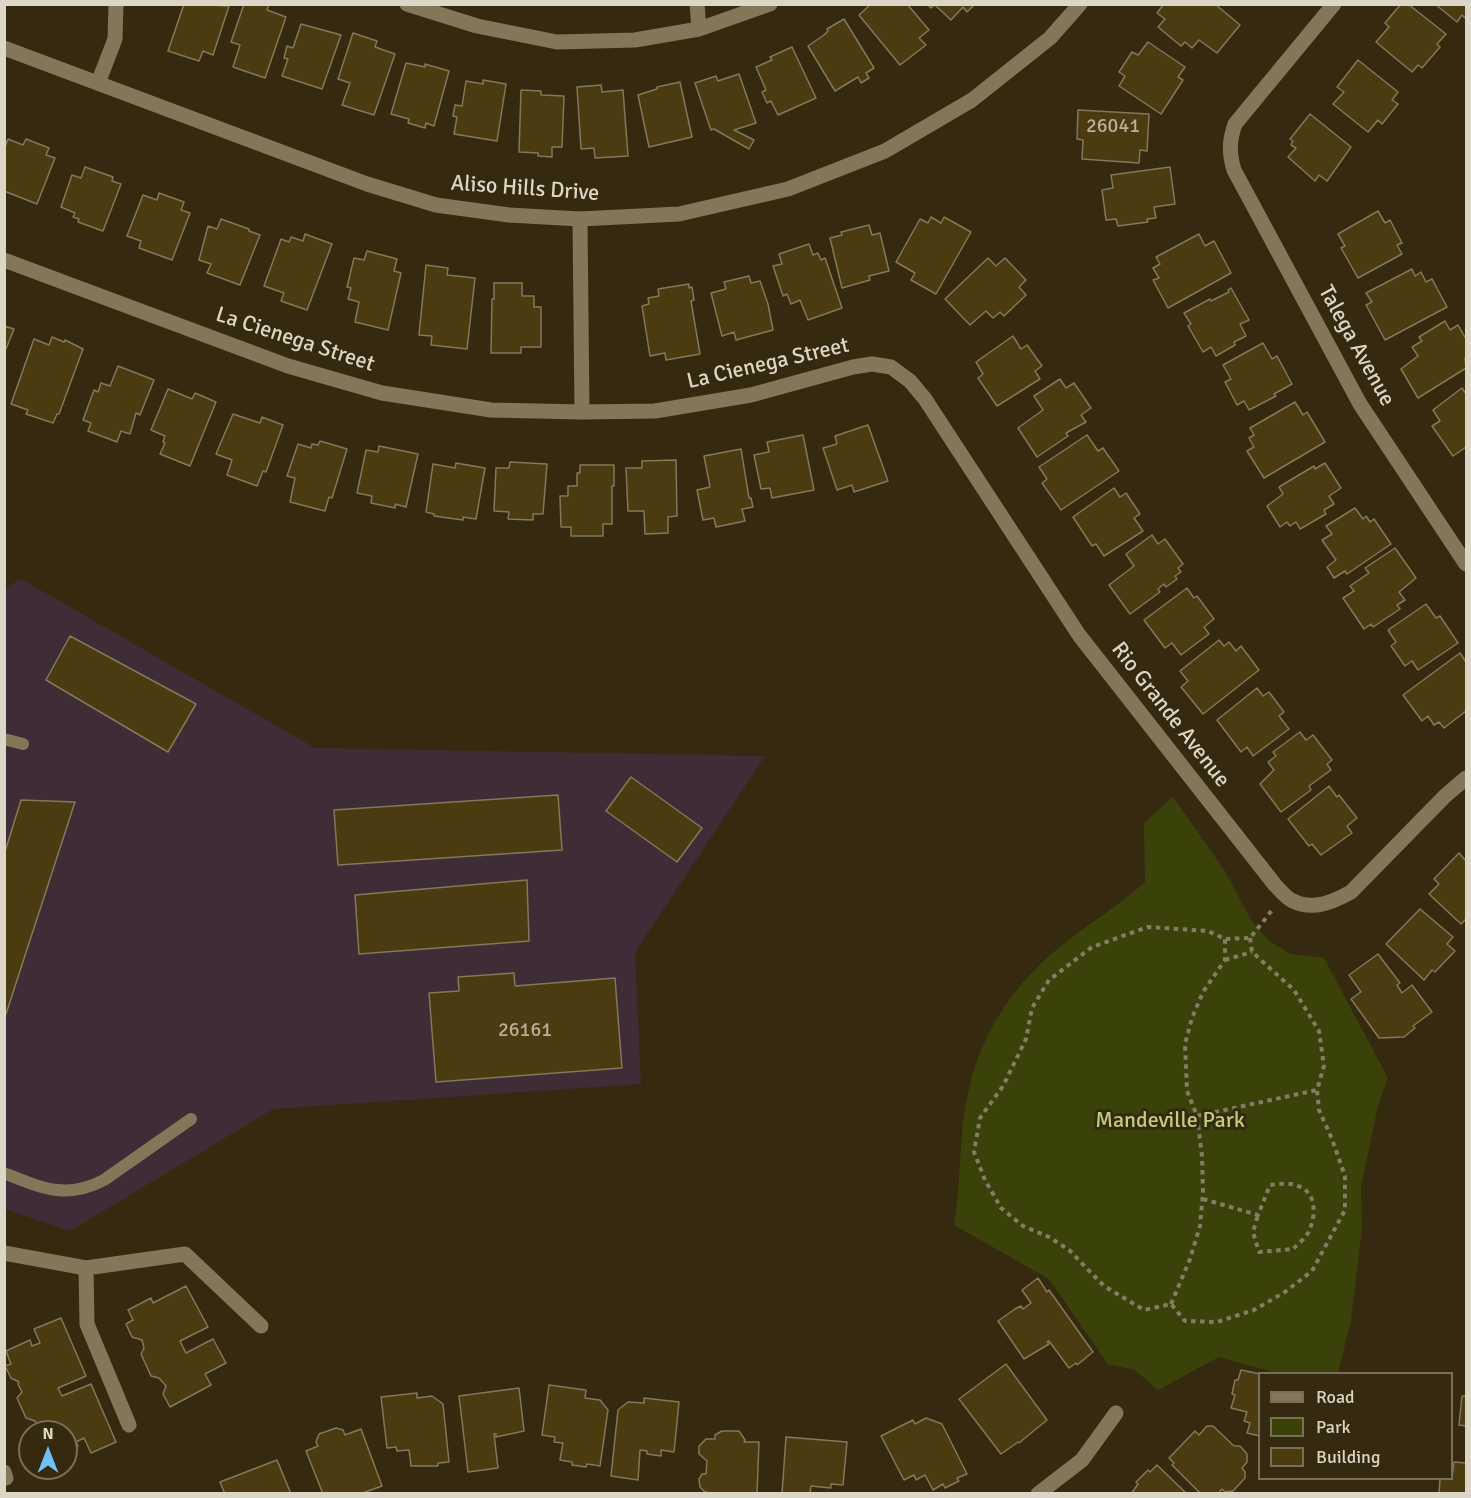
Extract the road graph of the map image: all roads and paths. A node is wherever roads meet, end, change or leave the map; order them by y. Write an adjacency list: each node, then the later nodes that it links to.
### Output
1 (116, 4): 9 (street)
2 (407, 4): 7 (street)
3 (697, 4): 7 (street)
4 (770, 4): 7 (street)
5 (1080, 4): 10 (street, Aliso Hills Drive)
6 (1334, 4): 14 (street, Talega Avenue)
7 (699, 29)
8 (4, 48): 9 (street, Aliso Hills Drive)
9 (98, 83): 10 (street, Aliso Hills Drive)
10 (580, 219): 13 (street)
11 (4, 260): 13 (street, La Cienega Street)
12 (891, 367): 13 (street, La Cienega Street); 18 (street, Rio Grande Avenue)
13 (582, 412)
14 (1467, 564)
15 (4, 739): 16 (lane)
16 (23, 744)
17 (1467, 778): 18 (street, Rio Grande Avenue)
18 (1284, 894): 19 (path)
19 (1250, 938): 20 (path); 21 (path)
20 (1224, 939): 22 (path); 31 (path)
21 (1252, 952): 22 (path); 23 (path)
22 (1224, 960): 24 (path)
23 (1317, 1090): 24 (path); 31 (path)
24 (1197, 1116): 27 (path)
25 (190, 1119): 26 (lane)
26 (4, 1173)
27 (1203, 1199): 28 (path); 31 (path)
28 (1258, 1215): 28 (path)
29 (4, 1253): 30 (street)
30 (86, 1268): 32 (street); 34 (street)
31 (1171, 1304)
32 (261, 1326)
33 (1116, 1413): 35 (street)
34 (129, 1425)
35 (1038, 1494)

